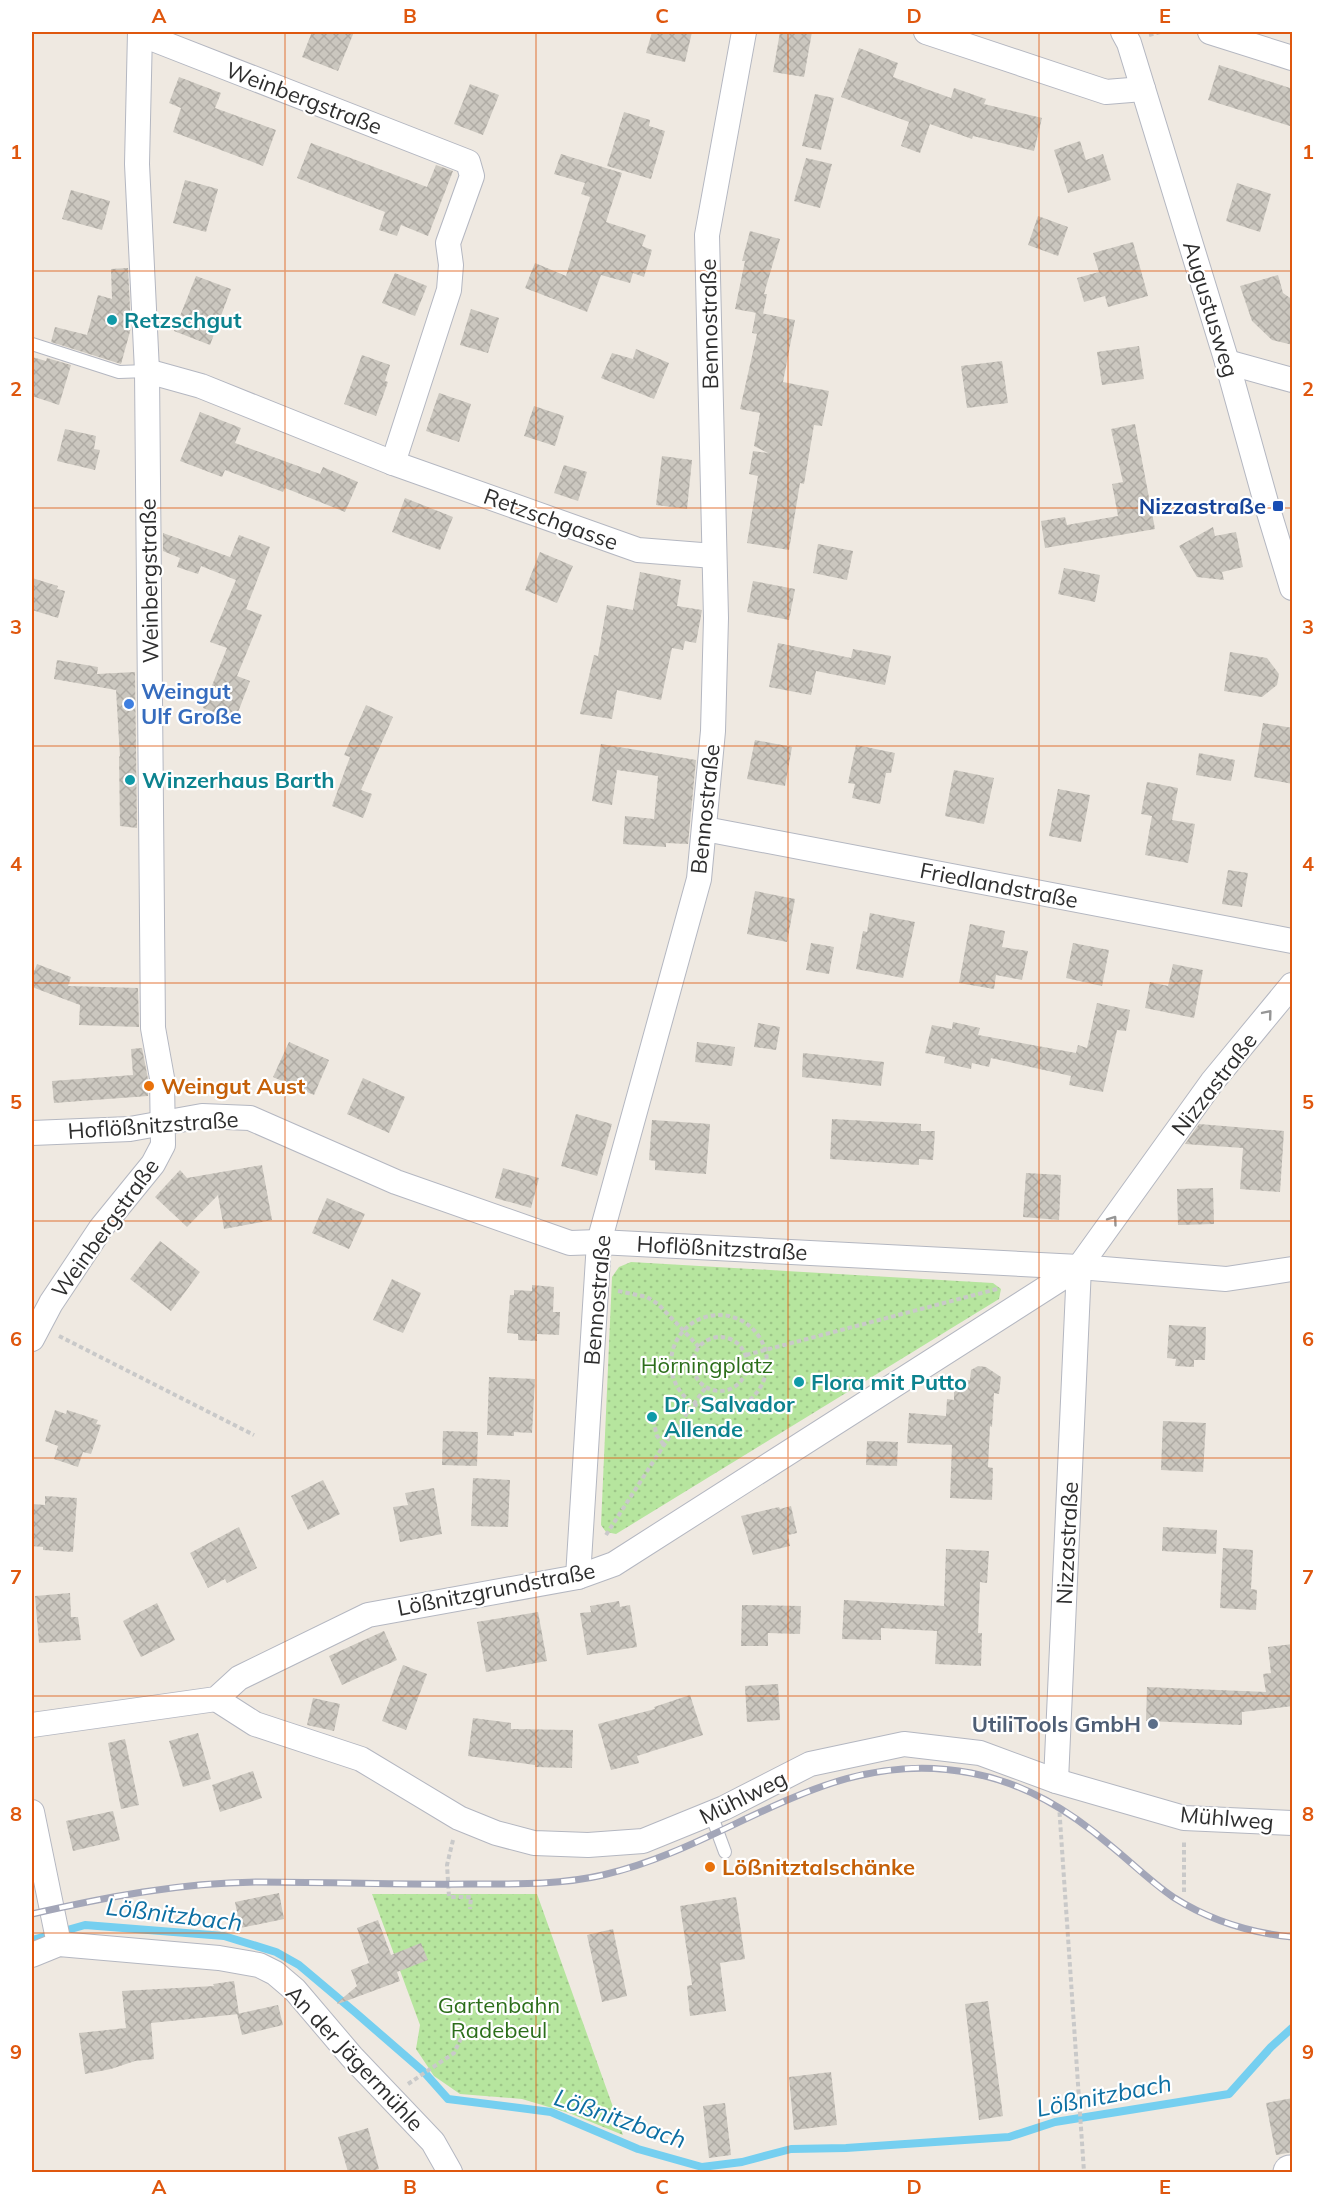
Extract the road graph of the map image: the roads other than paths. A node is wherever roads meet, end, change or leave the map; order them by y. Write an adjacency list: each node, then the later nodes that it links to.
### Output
1 (744, 32): 13 (street, Bennostraße)
2 (926, 32): 7 (street)
3 (1123, 32): 7 (street, Augustusweg)
4 (1210, 32): 6 (street)
5 (140, 33): 10 (street, Weinbergstraße); 12 (street, Weinbergstraße)
6 (1293, 58)
7 (1143, 89): 9 (street, Augustusweg)
8 (32, 344): 10 (lane)
9 (1227, 362): 11 (street); 14 (street, Augustusweg)
10 (147, 371): 12 (street, Retzschgasse); 18 (street, Weinbergstraße)
11 (1293, 380)
12 (393, 463): 13 (street, Retzschgasse)
13 (714, 556): 15 (street, Bennostraße)
14 (1293, 588)
15 (705, 829): 16 (street, Friedlandstraße); 20 (street, Bennostraße)
16 (1293, 941)
17 (1293, 985): 21 (street, Nizzastraße, one-way to 17)
18 (163, 1124): 19 (street, Hoflößnitzstraße); 20 (street, Hoflößnitzstraße); 23 (street, Weinbergstraße)
19 (32, 1133)
20 (599, 1242): 21 (street, Hoflößnitzstraße); 24 (street, Bennostraße)
21 (1079, 1267): 22 (street, Hoflößnitzstraße); 24 (street, Lößnitzgrundstraße); 27 (street, Nizzastraße)
22 (1293, 1269)
23 (34, 1332)
24 (579, 1577): 25 (street, Lößnitzgrundstraße)
25 (216, 1699): 26 (street); 29 (street, Mühlweg)
26 (32, 1725)
27 (1056, 1780): 29 (street, Mühlweg); 30 (street, Mühlweg)
28 (32, 1812): 32 (street)
29 (711, 1814): 31 (lane)
30 (1293, 1823)
31 (725, 1852)
32 (57, 1936): 33 (street, An der Jägermühle); 34 (street, An der Jägermühle)
33 (32, 1955)
34 (450, 2172)

